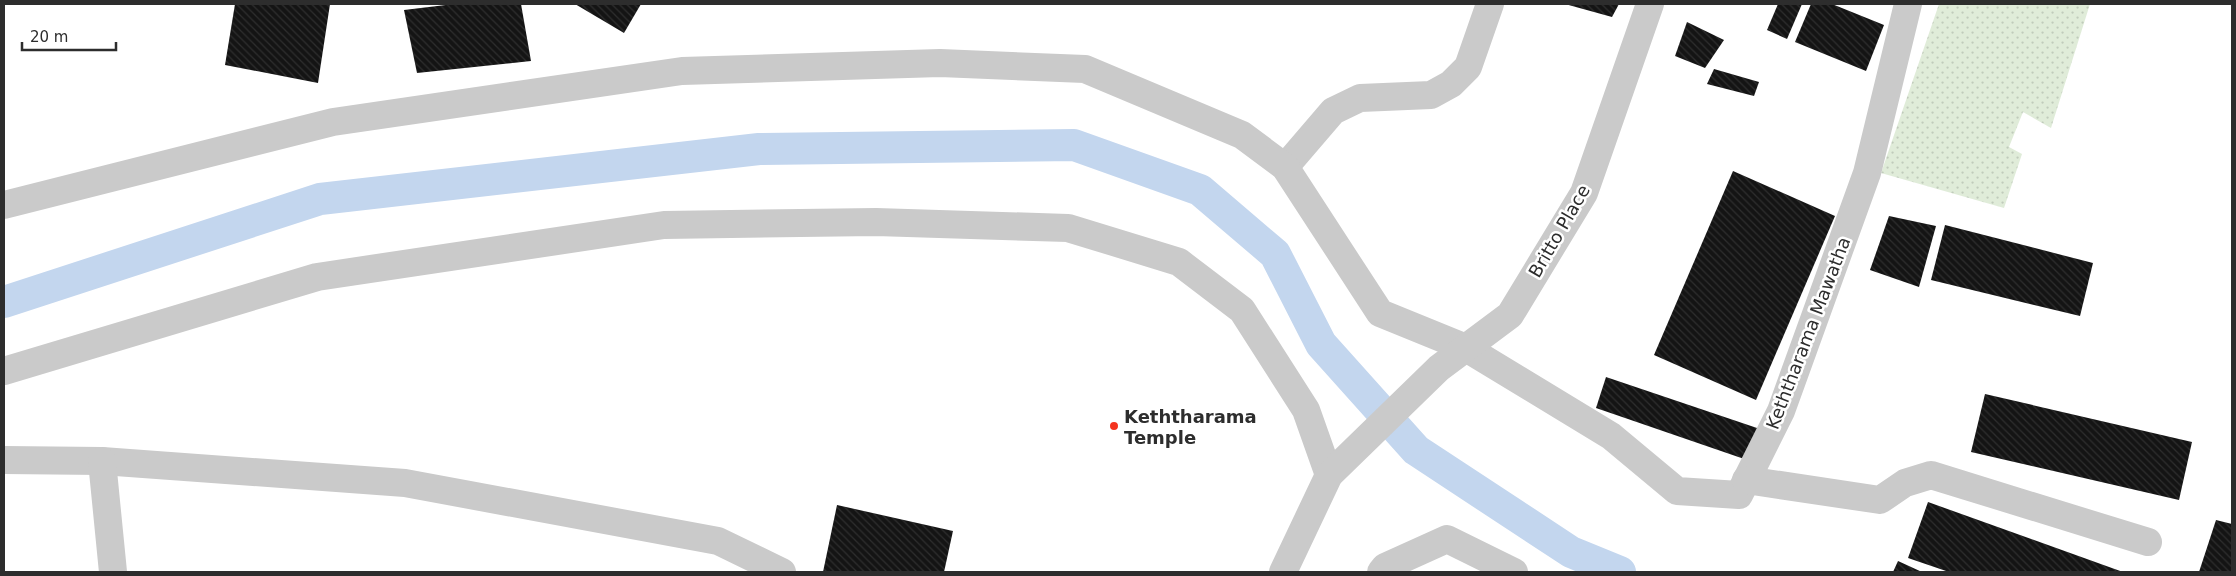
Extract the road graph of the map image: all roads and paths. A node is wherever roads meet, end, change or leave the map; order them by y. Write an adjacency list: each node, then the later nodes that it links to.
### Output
1 (1490, 4): 4 (street)
2 (1650, 4): 6 (street, Britto Place)
3 (1908, 4): 11 (street, Keththarama Mawatha)
4 (1285, 166): 5 (street); 6 (street)
5 (4, 205)
6 (1466, 348): 10 (street, Britto Place); 11 (street, Keththarama Mawatha)
7 (4, 371): 10 (street)
8 (4, 460): 9 (street)
9 (102, 462): 13 (street); 14 (street)
10 (1329, 476): 15 (street, Britto Place)
11 (1746, 480): 12 (street)
12 (2148, 542)
13 (114, 572)
14 (782, 572)
15 (1283, 572)
16 (1381, 572): 17 (street)
17 (1514, 572)

